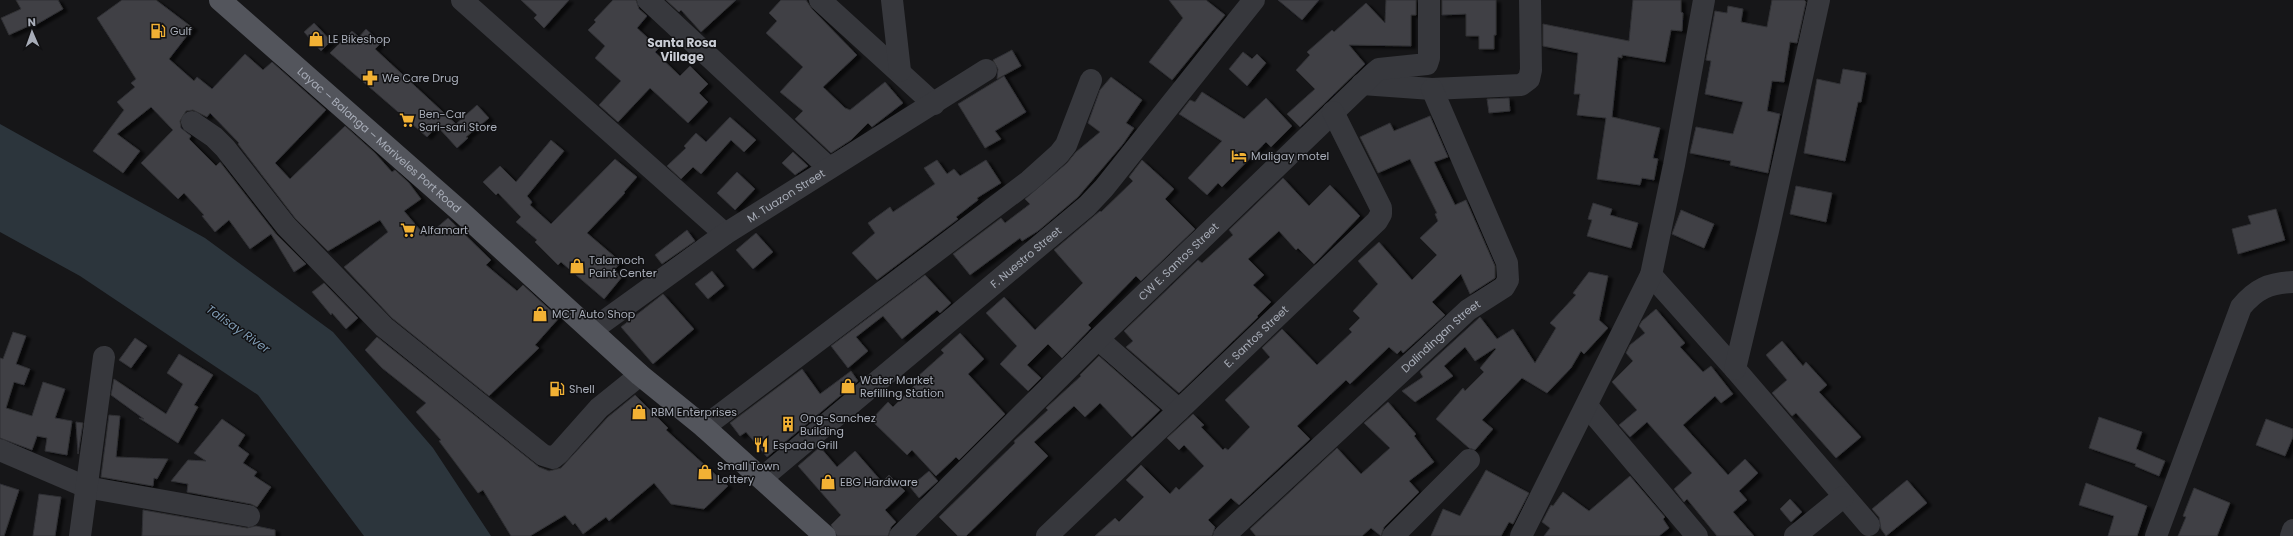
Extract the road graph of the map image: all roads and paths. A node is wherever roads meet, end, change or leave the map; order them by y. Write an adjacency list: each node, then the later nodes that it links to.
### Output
1 (220, 0): 23 (main road, Layac – Balanga – Mariveles Port Road)
2 (462, 0): 20 (street)
3 (648, 0): 19 (street)
4 (820, 0): 12 (street)
5 (892, 0): 12 (street)
6 (1254, 0): 33 (street, F. Nuestro Street)
7 (1429, 0): 14 (street, CW E. Santos Street)
8 (1530, 0): 15 (street)
9 (1704, 0): 21 (street)
10 (1819, 0): 26 (street)
11 (986, 70): 16 (street, M. Tuazon Street)
12 (900, 71): 16 (street)
13 (1091, 80): 30 (street)
14 (1362, 84): 15 (street); 17 (street, CW E. Santos Street)
15 (1432, 89): 44 (street, Dalindingan Street)
16 (934, 104): 19 (street, M. Tuazon Street)
17 (1333, 112): 24 (street, CW E. Santos Street); 29 (street, E. Santos Street)
18 (192, 122): 27 (street)
19 (829, 168): 20 (street, M. Tuazon Street)
20 (725, 234): 23 (street, M. Tuazon Street)
21 (1651, 276): 26 (street); 28 (street)
22 (2293, 282): 48 (street)
23 (592, 330): 27 (main road, Layac – Balanga – Mariveles Port Road)
24 (1098, 339): 29 (street); 42 (street, CW E. Santos Street)
25 (104, 357): 34 (street)
26 (1735, 369): 35 (street)
27 (640, 376): 30 (main road, Layac – Balanga – Mariveles Port Road)
28 (1587, 406): 39 (street); 46 (street)
29 (1179, 410): 43 (street, E. Santos Street)
30 (704, 427): 33 (main road, Layac – Balanga – Mariveles Port Road)
31 (0, 450): 34 (street)
32 (1469, 460): 45 (street)
33 (762, 478): 41 (main road, Layac – Balanga – Mariveles Port Road)
34 (86, 487): 36 (street); 40 (street)
35 (1843, 497): 37 (street); 47 (street)
36 (249, 516)
37 (1869, 525)
38 (2293, 530): 49 (street)
39 (1523, 535)
40 (80, 536)
41 (825, 536)
42 (900, 536)
43 (1047, 536)
44 (1224, 536)
45 (1393, 536)
46 (1697, 536)
47 (1795, 536)
48 (2156, 536)
49 (2291, 536)

